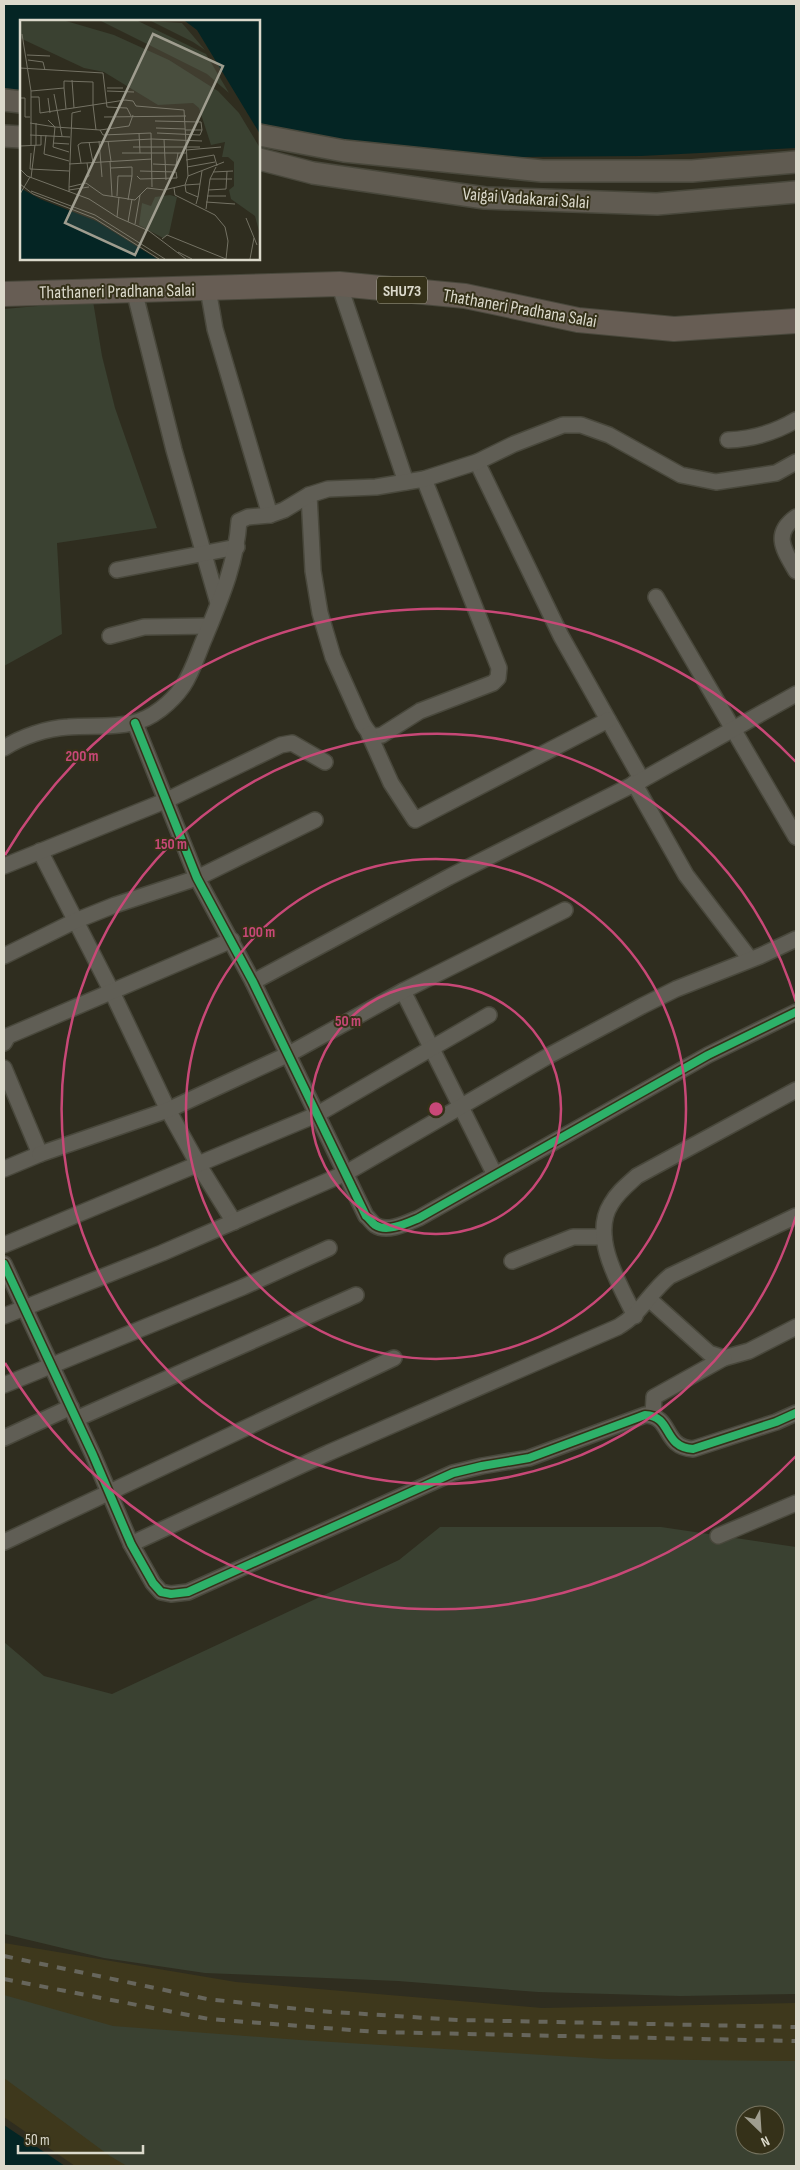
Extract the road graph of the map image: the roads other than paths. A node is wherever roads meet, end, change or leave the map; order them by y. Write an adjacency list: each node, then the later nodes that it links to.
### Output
1 (4, 100): 2 (street)
2 (20, 102)
3 (260, 135): 7 (street, Vaigai Vadakarai Salai)
4 (4, 136): 5 (street)
5 (20, 137)
6 (260, 159): 8 (street, Vaigai Vadakarai Salai)
7 (796, 162)
8 (796, 192)
9 (339, 284): 10 (main road, Thathaneri Pradhana Salai / SHU73); 13 (main road, Thathaneri Pradhana Salai / SHU73); 19 (street)
10 (208, 289): 11 (main road, Thathaneri Pradhana Salai / SHU73); 21 (street)
11 (134, 290): 12 (main road, Thathaneri Pradhana Salai / SHU73); 24 (street)
12 (4, 294)
13 (796, 321)
14 (796, 420): 15 (street)
15 (728, 440)
16 (478, 462): 17 (street); 18 (street); 32 (street)
17 (796, 462)
18 (424, 479): 19 (street); 35 (street)
19 (406, 482): 20 (street)
20 (309, 495): 21 (street); 35 (street)
21 (270, 514): 23 (street)
22 (796, 517): 26 (street)
23 (237, 547): 24 (street); 28 (street)
24 (203, 552): 25 (street); 28 (street)
25 (117, 570)
26 (796, 571)
27 (656, 597): 34 (street)
28 (218, 603): 29 (street)
29 (209, 626): 30 (street); 33 (street)
30 (110, 636)
31 (796, 694): 34 (street)
32 (608, 720): 35 (street); 38 (street)
33 (135, 723): 36 (street); 39 (street)
34 (734, 728): 38 (street); 41 (street)
35 (369, 734)
36 (4, 748)
37 (325, 762): 39 (street)
38 (638, 782): 50 (street); 51 (street)
39 (165, 801): 42 (street); 44 (street)
40 (315, 820): 44 (street)
41 (796, 837)
42 (40, 851): 43 (street); 46 (street)
43 (4, 866)
44 (197, 878): 46 (street); 48 (street)
45 (565, 910): 52 (street)
46 (75, 921): 49 (street); 53 (street)
47 (796, 938): 50 (street)
48 (232, 940): 51 (street); 53 (street)
49 (4, 956)
50 (750, 959): 61 (street)
51 (253, 982): 58 (street)
52 (403, 991): 57 (street); 58 (street)
53 (112, 992): 56 (street); 62 (street)
54 (796, 1012): 68 (street)
55 (489, 1015): 57 (street)
56 (5, 1037)
57 (432, 1048): 61 (street); 63 (street)
58 (289, 1054): 62 (street); 63 (street)
59 (4, 1068): 64 (street)
60 (796, 1090): 71 (street)
61 (461, 1107): 67 (street); 68 (street)
62 (168, 1110): 64 (street); 65 (street)
63 (316, 1115): 65 (street); 67 (street)
64 (40, 1154): 66 (street)
65 (198, 1164): 70 (street); 72 (street)
66 (4, 1169)
67 (346, 1173): 68 (street); 70 (street)
68 (495, 1175)
69 (796, 1216): 77 (street)
70 (234, 1222): 78 (street)
71 (604, 1237): 74 (street); 80 (street)
72 (4, 1245)
73 (329, 1248): 84 (street)
74 (512, 1261)
75 (4, 1264): 78 (street)
76 (356, 1295): 86 (street)
77 (648, 1299): 80 (street); 83 (street)
78 (25, 1307): 79 (street); 84 (street)
79 (4, 1316)
80 (635, 1316): 94 (street)
81 (796, 1327): 83 (street)
82 (394, 1358): 90 (street)
83 (724, 1358): 88 (street)
84 (52, 1365): 85 (street); 86 (street)
85 (4, 1385)
86 (74, 1413): 89 (street); 90 (street)
87 (796, 1413): 88 (street)
88 (653, 1416): 94 (street)
89 (4, 1438)
90 (108, 1491): 93 (street); 94 (street)
91 (796, 1503): 92 (street)
92 (718, 1536)
93 (4, 1542)
94 (131, 1544)

